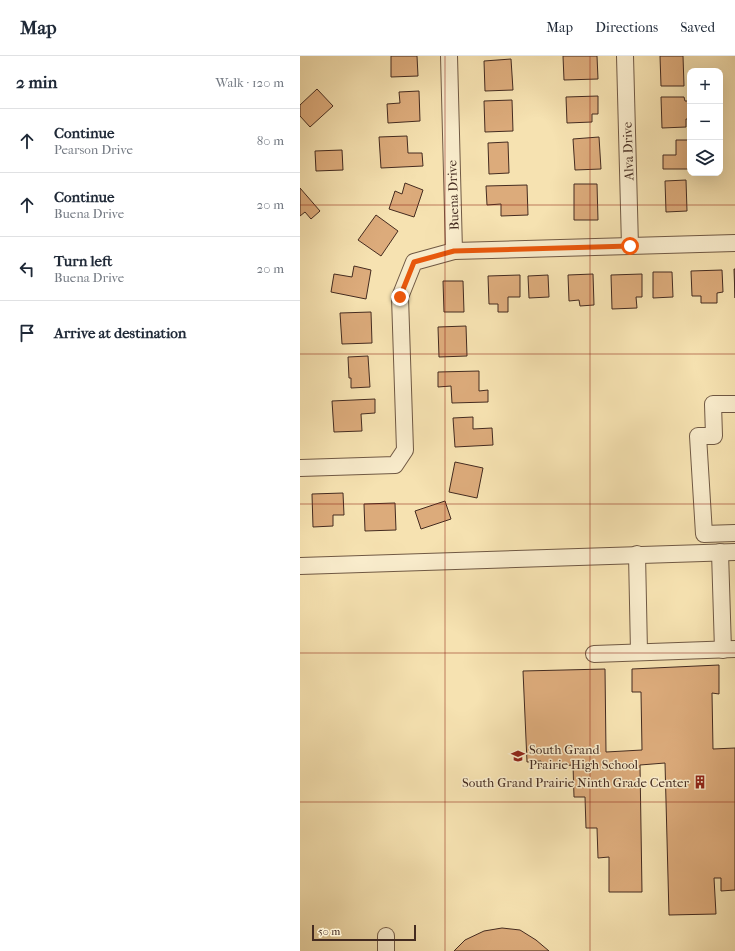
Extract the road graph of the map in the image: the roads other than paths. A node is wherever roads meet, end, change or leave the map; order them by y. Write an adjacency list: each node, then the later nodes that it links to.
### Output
1 (449, 56): 5 (street, Buena Drive)
2 (625, 56): 4 (street, Alva Drive)
3 (735, 243): 4 (street)
4 (630, 246): 5 (street)
5 (454, 251): 7 (street)
6 (735, 404): 8 (street)
7 (300, 468)
8 (735, 533)
9 (728, 552): 10 (street); 12 (street)
10 (637, 554): 11 (street); 13 (street)
11 (300, 566)
12 (729, 650): 13 (street)
13 (639, 652): 14 (street)
14 (594, 654)

